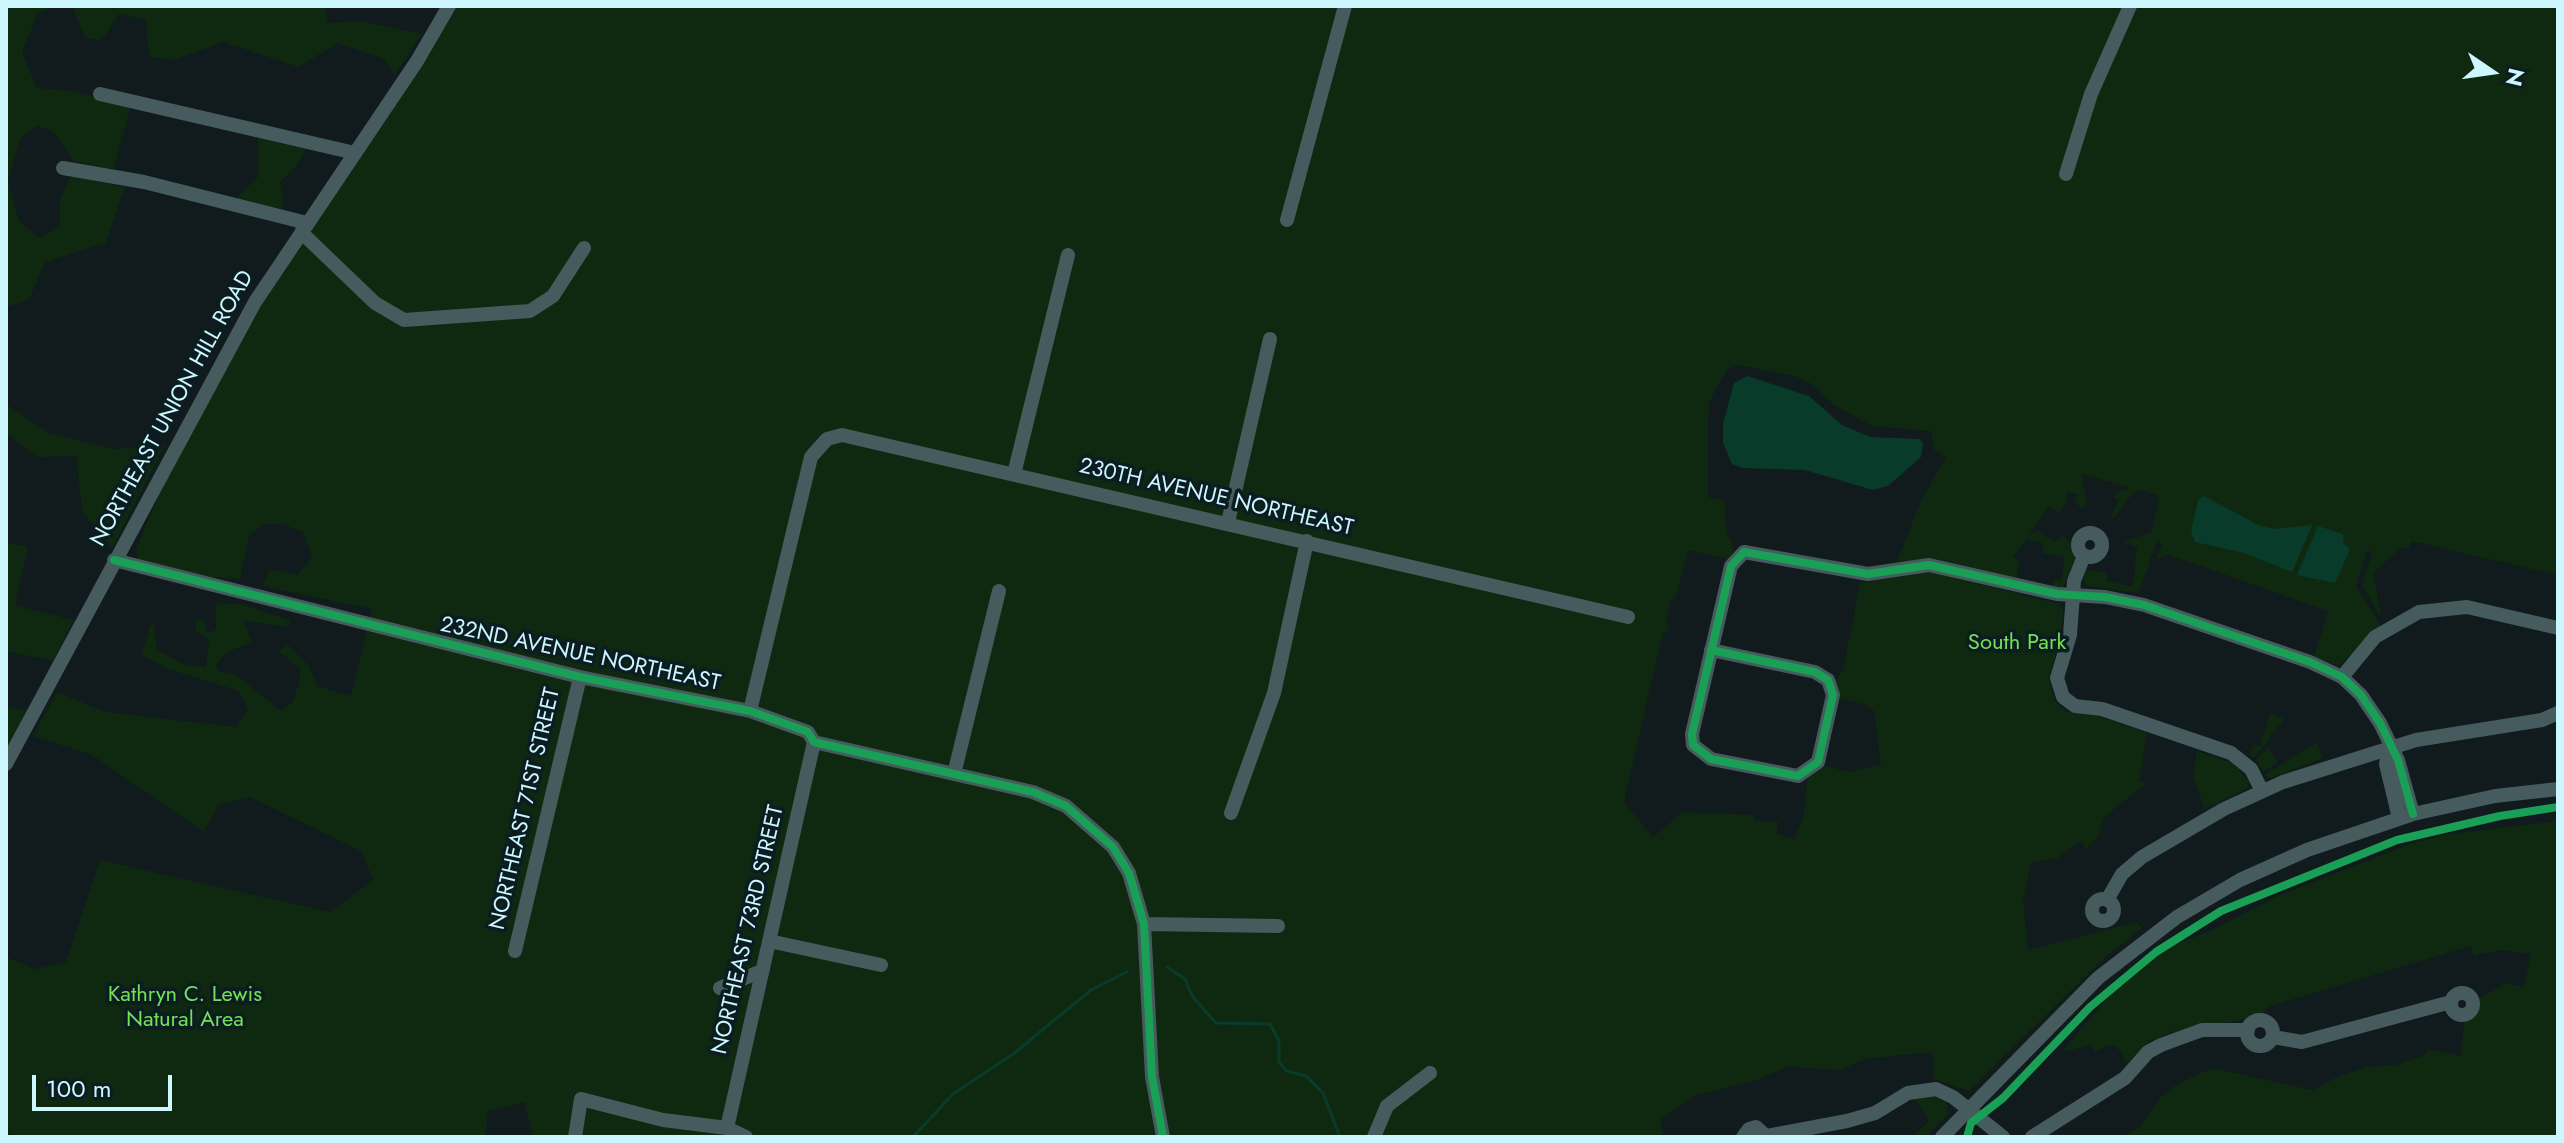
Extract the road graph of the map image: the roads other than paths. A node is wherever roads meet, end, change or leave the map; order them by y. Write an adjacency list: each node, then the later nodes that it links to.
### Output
1 (449, 6): 5 (street, NORTHEAST UNION HILL ROAD)
2 (1345, 6): 8 (street)
3 (2130, 6): 7 (street)
4 (100, 94): 5 (street)
5 (355, 153): 9 (street, NORTHEAST UNION HILL ROAD)
6 (63, 168): 9 (street)
7 (2066, 174)
8 (1287, 220)
9 (302, 233): 10 (street); 17 (street, NORTHEAST UNION HILL ROAD)
10 (584, 248)
11 (1068, 255): 13 (street)
12 (1270, 339): 14 (street)
13 (1014, 474): 14 (street, 230TH AVENUE NORTHEAST); 25 (street, 230TH AVENUE NORTHEAST)
14 (1228, 522): 15 (street, 230TH AVENUE NORTHEAST)
15 (1307, 541): 20 (street, 230TH AVENUE NORTHEAST); 33 (street)
16 (2084, 556): 19 (street)
17 (114, 560): 23 (street, 232ND AVENUE NORTHEAST); 29 (street, NORTHEAST UNION HILL ROAD)
18 (999, 591): 30 (street)
19 (2073, 595): 22 (street); 24 (street); 32 (street)
20 (1628, 617)
21 (2558, 628): 24 (street)
22 (1711, 650): 22 (street)
23 (580, 677): 25 (street, 232ND AVENUE NORTHEAST); 39 (street, NORTHEAST 71ST STREET)
24 (2342, 677): 28 (street)
25 (750, 711): 27 (street, 232ND AVENUE NORTHEAST)
26 (2558, 713): 28 (street)
27 (814, 742): 30 (street, 232ND AVENUE NORTHEAST); 38 (street, NORTHEAST 73RD STREET)
28 (2389, 746): 32 (street); 34 (street)
29 (6, 764)
30 (954, 774): 36 (street, 232ND AVENUE NORTHEAST)
31 (2558, 789): 34 (street)
32 (2262, 791): 35 (street)
33 (1231, 813)
34 (2406, 816): 45 (street)
35 (2107, 900)
36 (1144, 924): 37 (street); 50 (street, 232ND AVENUE NORTHEAST)
37 (1278, 926)
38 (769, 941): 40 (street); 41 (street, NORTHEAST 73RD STREET)
39 (515, 951)
40 (881, 965)
41 (762, 971): 42 (street); 46 (street, NORTHEAST 73RD STREET)
42 (720, 988)
43 (2451, 1002): 55 (street)
44 (1430, 1073): 51 (street)
45 (1968, 1110): 47 (street); 53 (street); 54 (street)
46 (727, 1128): 48 (street); 49 (street)
47 (1767, 1136): 52 (street)
48 (575, 1137)
49 (746, 1137)
50 (1163, 1137)
51 (1374, 1137)
52 (1743, 1137)
53 (1942, 1137)
54 (2003, 1137)
55 (2032, 1137)

